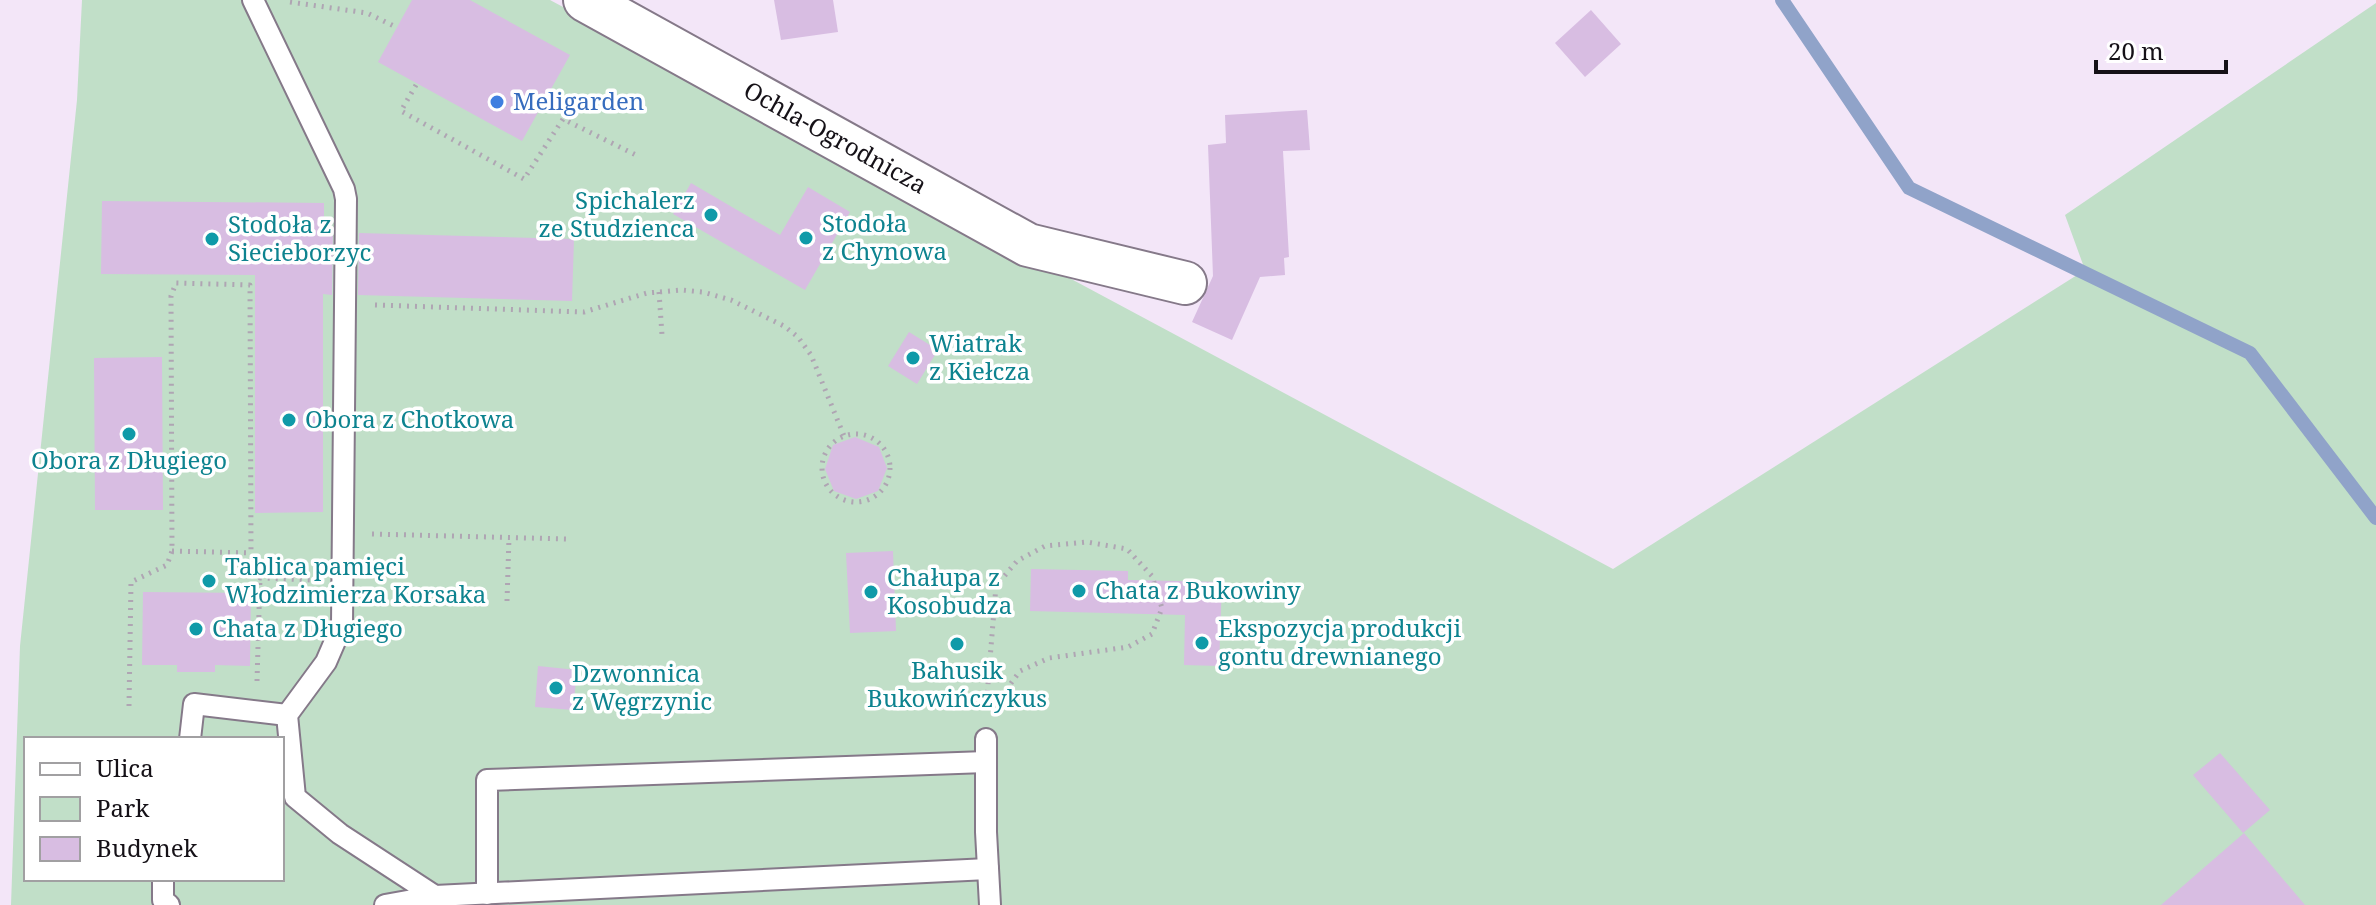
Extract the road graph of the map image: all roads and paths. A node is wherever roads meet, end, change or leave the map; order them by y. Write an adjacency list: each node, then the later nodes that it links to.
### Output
1 (253, 0): 9 (lane)
2 (585, 0): 7 (street, Ochla-Ogrodnicza)
3 (289, 2): 4 (path)
4 (396, 27)
5 (416, 85): 6 (path)
6 (638, 156)
7 (1185, 283)
8 (659, 292): 9 (path); 10 (path); 11 (path)
9 (344, 304): 12 (lane)
10 (662, 335)
11 (844, 436): 11 (path)
12 (343, 534): 13 (path); 18 (lane)
13 (509, 537): 14 (path); 19 (path)
14 (567, 539)
15 (172, 551): 16 (path); 16 (path); 20 (path)
16 (251, 553): 17 (path)
17 (260, 578): 18 (path); 21 (path)
18 (342, 582): 22 (lane)
19 (507, 601)
20 (129, 706)
21 (256, 711): 22 (lane); 24 (lane)
22 (287, 715): 29 (lane)
23 (986, 730): 23 (path); 25 (lane)
24 (190, 737)
25 (986, 762): 26 (lane); 28 (lane)
26 (988, 869): 28 (lane); 32 (lane)
27 (163, 881): 30 (lane)
28 (487, 894): 29 (lane)
29 (435, 896): 31 (lane)
30 (169, 905)
31 (385, 905)
32 (990, 905)

